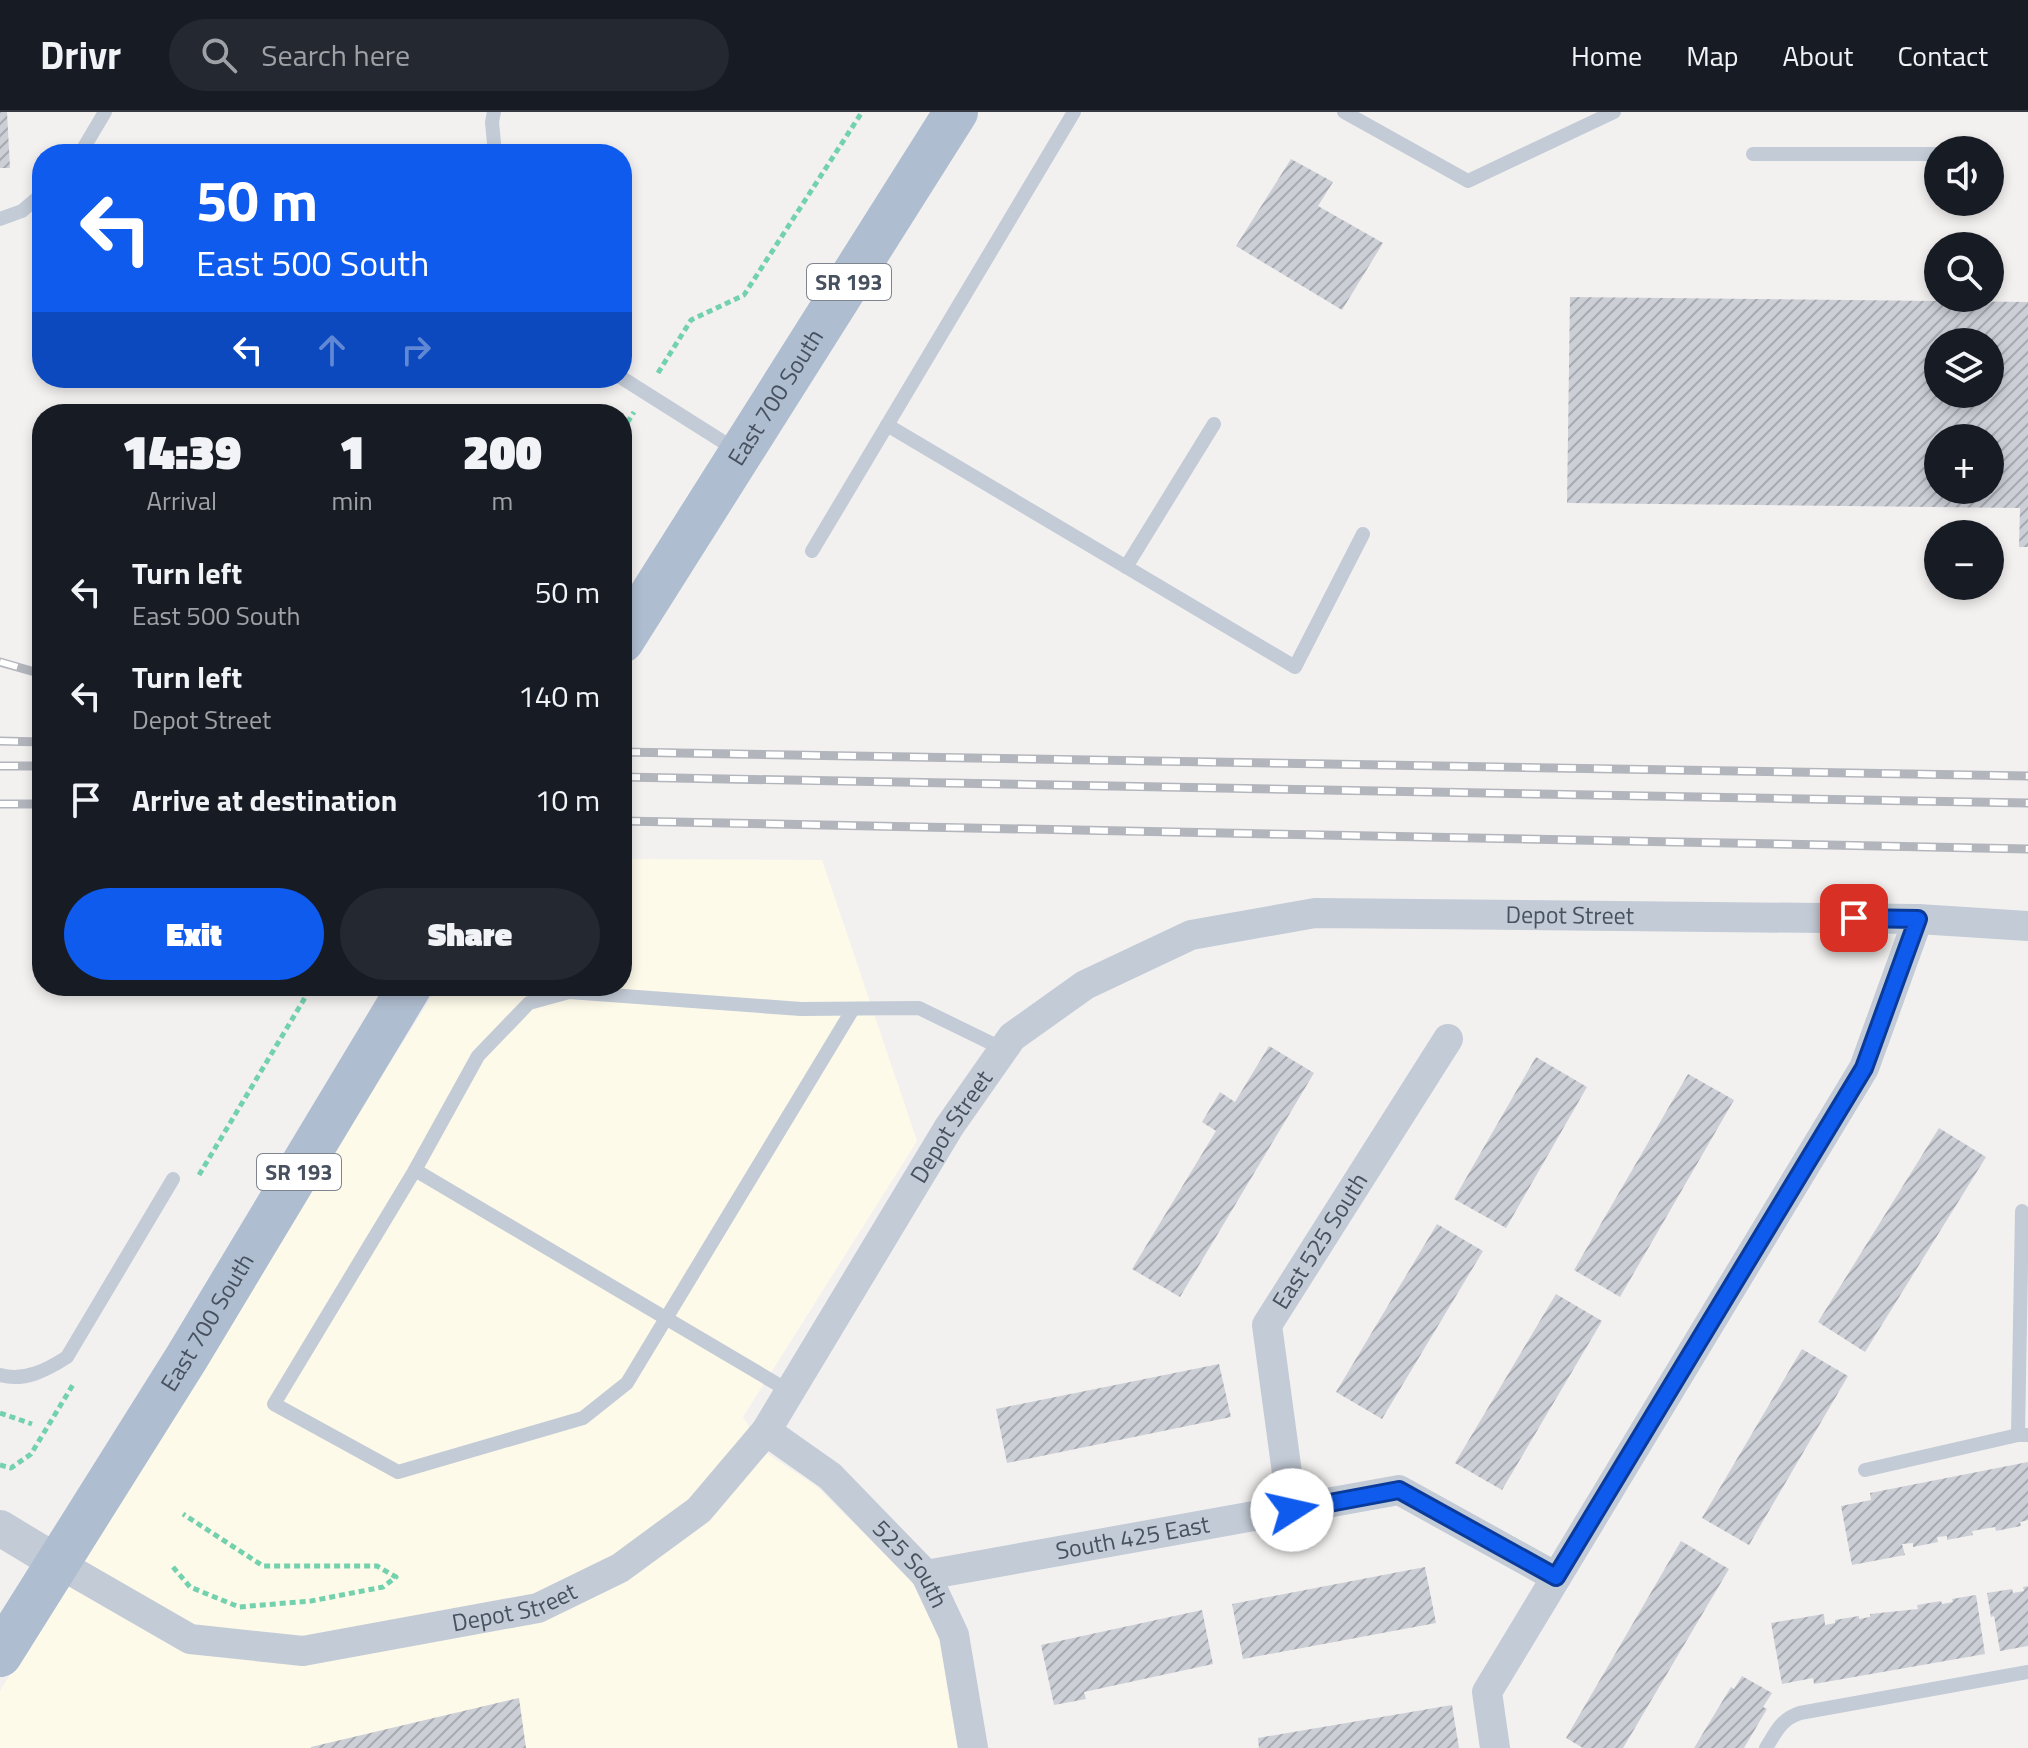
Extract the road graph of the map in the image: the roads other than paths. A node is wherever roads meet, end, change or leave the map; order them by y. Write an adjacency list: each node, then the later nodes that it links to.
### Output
1 (105, 112): 7 (lane)
2 (494, 112): 8 (lane)
3 (956, 112): 16 (main road, East 700 South / SR 193)
4 (1074, 112): 15 (lane)
5 (1344, 112): 6 (lane)
6 (1614, 112)
7 (86, 144)
8 (494, 144)
9 (1753, 154): 10 (lane)
10 (1924, 154)
11 (32, 202): 12 (lane)
12 (0, 219)
13 (632, 384): 16 (lane)
14 (1214, 424): 19 (lane)
15 (887, 425): 18 (lane); 19 (lane)
16 (741, 453): 20 (main road, East 700 South / SR 193)
17 (1363, 534): 19 (lane)
18 (812, 551)
19 (1126, 567)
20 (632, 625)
21 (1918, 919): 22 (street, Depot Street); 28 (street, Depot Street); 42 (street)
22 (2028, 926)
23 (404, 996): 40 (main road, East 700 South / SR 193)
24 (554, 996): 29 (lane)
25 (624, 996): 26 (lane)
26 (853, 1009): 28 (lane); 32 (lane)
27 (1448, 1039): 38 (street, East 525 South)
28 (1003, 1049): 34 (street, Depot Street)
29 (415, 1170): 32 (lane); 32 (lane)
30 (173, 1179): 33 (lane)
31 (2022, 1211): 36 (lane)
32 (665, 1318): 34 (lane)
33 (0, 1375)
34 (789, 1391): 35 (street, Depot Street)
35 (766, 1431): 40 (street, Depot Street); 41 (street, 525 South)
36 (2023, 1435): 37 (lane)
37 (1865, 1470)
38 (1292, 1510): 41 (street, South 425 East); 42 (street, South 425 East)
39 (0, 1528): 40 (street)
40 (58, 1563): 43 (main road, East 700 South / SR 193)
41 (926, 1575): 45 (street, 525 South)
42 (1556, 1577): 46 (street)
43 (0, 1655)
44 (2028, 1672): 47 (lane)
45 (973, 1748)
46 (1495, 1748)
47 (1766, 1748)

